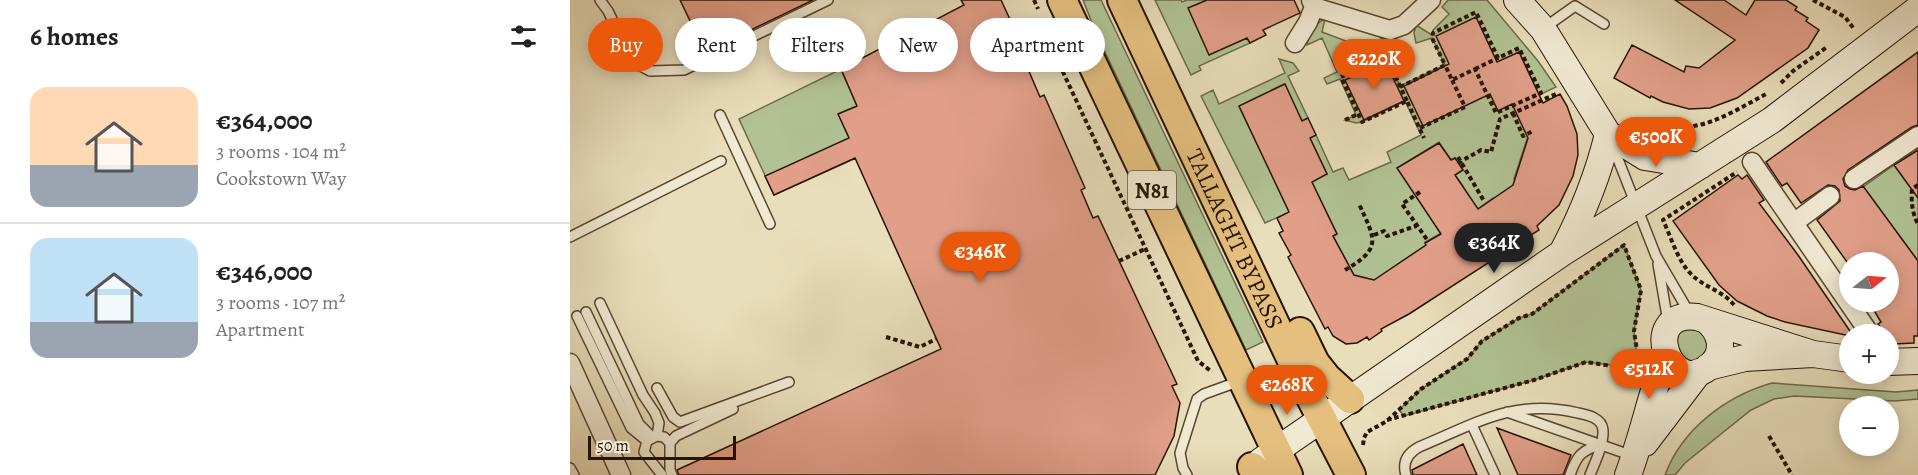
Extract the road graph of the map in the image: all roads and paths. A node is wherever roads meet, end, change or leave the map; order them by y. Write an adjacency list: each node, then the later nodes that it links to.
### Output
1 (600, 0): 2 (lane)
2 (828, 0)
3 (1062, 0): 76 (main road, N81)
4 (1122, 0): 27 (main road, TALLAGHT BYPASS / N81)
5 (1431, 0): 8 (street)
6 (1517, 0): 12 (street)
7 (1813, 0): 13 (path)
8 (1313, 4): 16 (street)
9 (1918, 9): 40 (street)
10 (1863, 22): 13 (path)
11 (1604, 24): 12 (lane)
12 (1543, 29): 35 (street)
13 (1854, 29): 14 (path)
14 (1845, 35)
15 (1836, 41): 32 (path)
16 (1295, 43)
17 (1407, 45): 18 (path)
18 (1386, 56): 24 (path); 29 (path)
19 (1498, 58): 20 (path); 21 (path); 21 (path)
20 (1445, 65): 23 (path); 24 (path)
21 (1475, 69): 23 (path)
22 (1064, 72): 55 (path)
23 (1452, 80): 33 (path)
24 (1400, 87): 26 (path)
25 (1559, 93): 28 (path)
26 (1407, 101): 29 (path); 33 (path)
27 (1175, 109): 78 (main road); 80 (main road, TALLAGHT BYPASS / N81)
28 (1513, 113): 34 (path); 45 (path)
29 (1358, 114): 31 (path)
30 (720, 116): 49 (lane)
31 (1345, 120)
32 (1656, 123)
33 (1420, 128): 37 (path)
34 (1533, 131)
35 (1608, 134): 40 (street); 47 (lane); 56 (street)
36 (1918, 136): 41 (street)
37 (1424, 138)
38 (721, 161): 53 (lane)
39 (1752, 162): 48 (street); 61 (path)
40 (1700, 166): 47 (street)
41 (1854, 179)
42 (1918, 185): 50 (path)
43 (1420, 192): 51 (path)
44 (1830, 196): 48 (street)
45 (1484, 201)
46 (1359, 204): 52 (path)
47 (1635, 206): 56 (street); 57 (lane)
48 (1795, 222): 64 (street)
49 (770, 224)
50 (1918, 224)
51 (1416, 226): 52 (path); 54 (path)
52 (1374, 235): 59 (path)
53 (570, 237)
54 (1428, 241)
55 (1145, 249): 58 (path); 70 (path)
56 (1562, 253): 78 (street)
57 (1656, 256): 63 (lane); 63 (lane)
58 (1119, 261)
59 (1345, 270)
60 (600, 303): 83 (lane)
61 (1739, 311)
62 (581, 314): 83 (lane)
63 (1689, 321): 67 (street); 68 (street); 74 (street)
64 (1863, 324)
65 (886, 337): 66 (path)
66 (936, 339)
67 (1666, 354): 74 (street); 88 (street)
68 (1813, 354): 69 (street); 74 (street)
69 (1839, 358)
70 (1198, 361)
71 (1918, 361): 72 (street)
72 (1899, 362)
73 (570, 363): 92 (street)
74 (1704, 370): 88 (street)
75 (1641, 374): 87 (path)
76 (1243, 380): 86 (main road, N81); 95 (lane)
77 (657, 388): 84 (lane)
78 (1350, 399): 80 (street)
79 (1506, 411): 81 (lane); 85 (lane); 85 (lane)
80 (1322, 418): 86 (street); 87 (main road, TALLAGHT BYPASS / N81)
81 (1472, 425): 97 (lane); 98 (lane)
82 (1769, 436): 101 (path)
83 (652, 438): 84 (lane); 93 (lane)
84 (670, 442): 94 (lane)
85 (1601, 444): 88 (lane); 99 (lane); 100 (lane)
86 (1275, 450): 90 (street); 96 (main road, N81)
87 (1358, 465)
88 (1632, 466)
89 (570, 468): 91 (lane)
90 (1252, 472)
91 (574, 475)
92 (621, 475)
93 (662, 475)
94 (672, 475)
95 (1187, 475)
96 (1288, 475)
97 (1406, 475)
98 (1495, 475)
99 (1570, 475)
100 (1590, 475)
101 (1792, 475)

